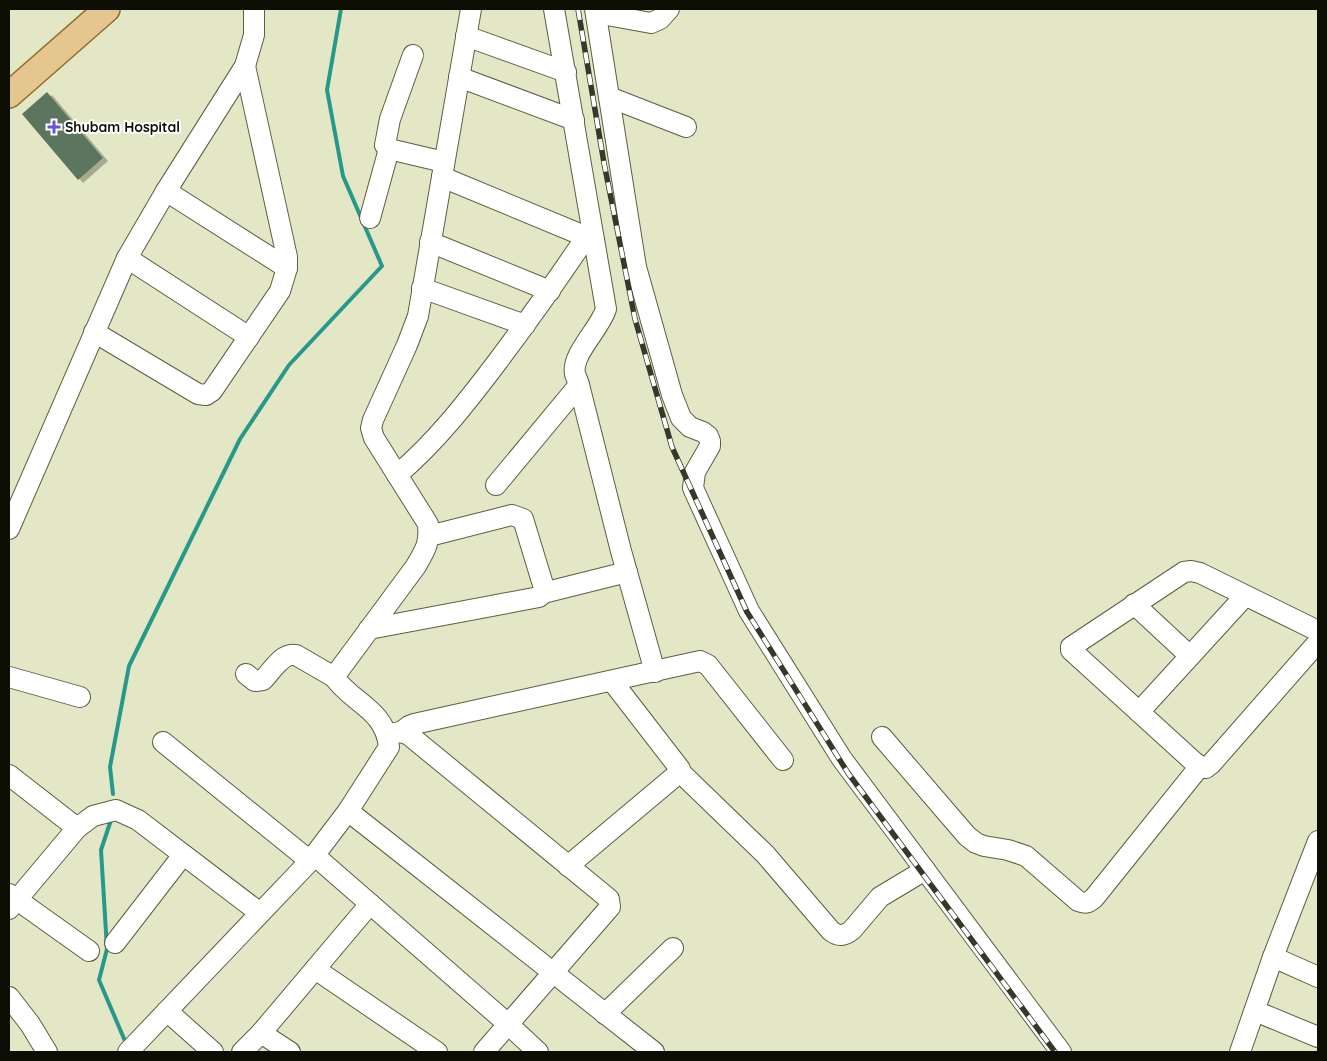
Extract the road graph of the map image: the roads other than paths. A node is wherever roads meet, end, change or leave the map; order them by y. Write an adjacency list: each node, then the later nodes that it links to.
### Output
1 (83, 9): 12 (main road)
2 (107, 9): 14 (main road)
3 (254, 9): 10 (street)
4 (471, 9): 8 (street)
5 (554, 9): 11 (street)
6 (669, 9): 7 (street)
7 (596, 11): 15 (street)
8 (466, 36): 11 (street); 13 (street)
9 (413, 56): 18 (street)
10 (244, 66): 20 (street); 25 (street)
11 (566, 72): 16 (street)
12 (9, 75)
13 (459, 77): 16 (street); 19 (street)
14 (9, 95)
15 (609, 97): 17 (street); 64 (street)
16 (574, 120): 22 (street)
17 (686, 126)
18 (389, 149): 19 (street); 21 (street)
19 (443, 169): 22 (street); 23 (street)
20 (166, 191): 24 (street); 25 (street)
21 (370, 218)
22 (590, 239): 27 (street); 31 (street)
23 (430, 242): 26 (street); 27 (street)
24 (127, 258): 29 (street); 30 (street)
25 (287, 268): 30 (street)
26 (422, 288): 28 (street); 32 (street)
27 (550, 291): 28 (street)
28 (525, 325): 32 (street)
29 (94, 332): 30 (street); 34 (street)
30 (249, 336)
31 (580, 385): 33 (street); 36 (street)
32 (397, 475): 35 (street)
33 (496, 485)
34 (9, 530)
35 (429, 536): 37 (street); 40 (street)
36 (627, 572): 37 (street); 44 (street)
37 (543, 593): 40 (street)
38 (1245, 596): 39 (street); 41 (street); 43 (street)
39 (1134, 604): 43 (street); 50 (street)
40 (369, 630): 47 (street)
41 (1318, 632)
42 (1318, 642): 55 (street)
43 (1190, 656): 50 (street)
44 (655, 672): 48 (street); 54 (street)
45 (246, 674): 47 (street)
46 (9, 677): 49 (street)
47 (334, 677): 51 (street)
48 (612, 681): 51 (street); 56 (street)
49 (80, 698)
50 (1139, 712): 55 (street)
51 (394, 733): 58 (street); 63 (street)
52 (882, 737): 55 (street)
53 (163, 742): 62 (street)
54 (783, 760)
55 (1200, 766)
56 (680, 772): 63 (street); 64 (street)
57 (9, 775): 59 (street)
58 (348, 811): 62 (street); 73 (street)
59 (77, 828): 61 (street); 65 (street)
60 (1318, 841): 71 (street)
61 (184, 854): 67 (street); 68 (street)
62 (312, 858): 66 (street); 67 (street)
63 (568, 866): 73 (street)
64 (925, 870): 91 (street)
65 (11, 901): 70 (street)
66 (370, 904): 72 (street); 79 (street)
67 (260, 913): 76 (street)
68 (115, 943)
69 (673, 948): 78 (street)
70 (89, 951)
71 (1273, 957): 74 (street); 77 (street)
72 (314, 969): 80 (street); 87 (street)
73 (554, 973): 78 (street); 79 (street)
74 (1318, 977)
75 (9, 997): 82 (street)
76 (168, 1011): 83 (street); 84 (street)
77 (1255, 1012): 81 (street); 92 (street)
78 (605, 1014): 90 (street)
79 (508, 1024): 88 (street); 89 (street)
80 (261, 1033): 85 (street); 86 (street)
81 (1318, 1037)
82 (46, 1052)
83 (128, 1052)
84 (213, 1052)
85 (242, 1052)
86 (290, 1052)
87 (437, 1052)
88 (484, 1052)
89 (538, 1052)
90 (654, 1052)
91 (1061, 1052)
92 (1240, 1052)

